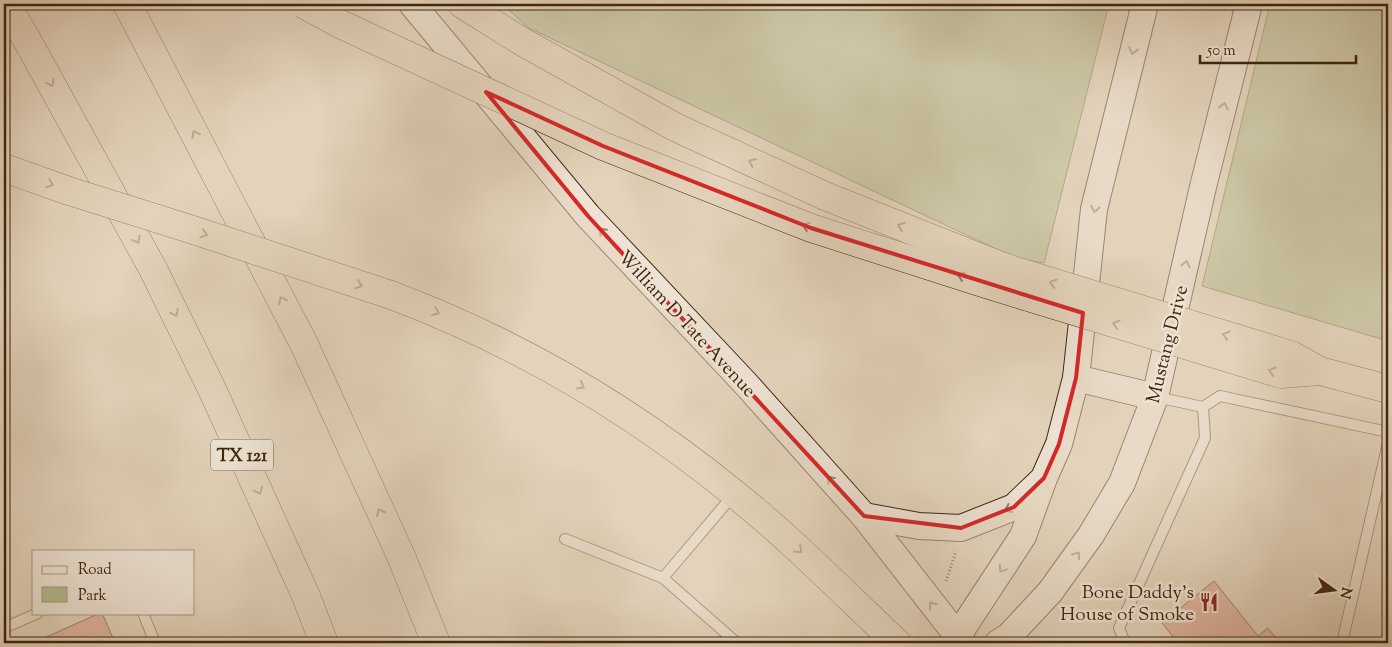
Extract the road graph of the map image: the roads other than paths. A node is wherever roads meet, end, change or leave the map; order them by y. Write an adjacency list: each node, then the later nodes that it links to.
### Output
1 (6, 4): 28 (highway, TX 121, one-way to 28)
2 (127, 4): 29 (highway, one-way to 2)
3 (303, 4): 9 (highway, one-way to 3, bridge)
4 (412, 4): 18 (main road, William D Tate Avenue, one-way to 4)
5 (462, 4): 9 (highway, one-way to 5, bridge)
6 (1145, 4): 10 (main road, one-way to 10)
7 (1249, 4): 12 (main road, Mustang Drive, one-way to 7)
8 (4, 168): 17 (highway, one-way to 17, bridge)
9 (1320, 371): 11 (highway)
10 (1076, 378): 12 (main road); 16 (main road)
11 (1388, 389)
12 (1156, 397): 13 (lane); 21 (main road, Mustang Drive, one-way to 12)
13 (1203, 407): 14 (lane); 34 (lane)
14 (1388, 432)
15 (1388, 443): 35 (lane)
16 (1044, 478): 18 (main road, one-way to 18); 26 (main road, one-way to 26)
17 (735, 493): 20 (lane); 31 (highway, one-way to 31)
18 (864, 516): 26 (main road, William D Tate Avenue, one-way to 18)
19 (565, 539): 20 (lane)
20 (663, 578): 25 (lane)
21 (1032, 611): 32 (main road, Mustang Drive); 33 (main road)
22 (36, 614): 24 (lane)
23 (143, 614): 27 (lane)
24 (4, 628)
25 (734, 641): 30 (lane)
26 (957, 641)
27 (155, 643)
28 (324, 643)
29 (436, 643)
30 (719, 643)
31 (898, 643)
32 (998, 643)
33 (1030, 643)
34 (1125, 643)
35 (1342, 643)

